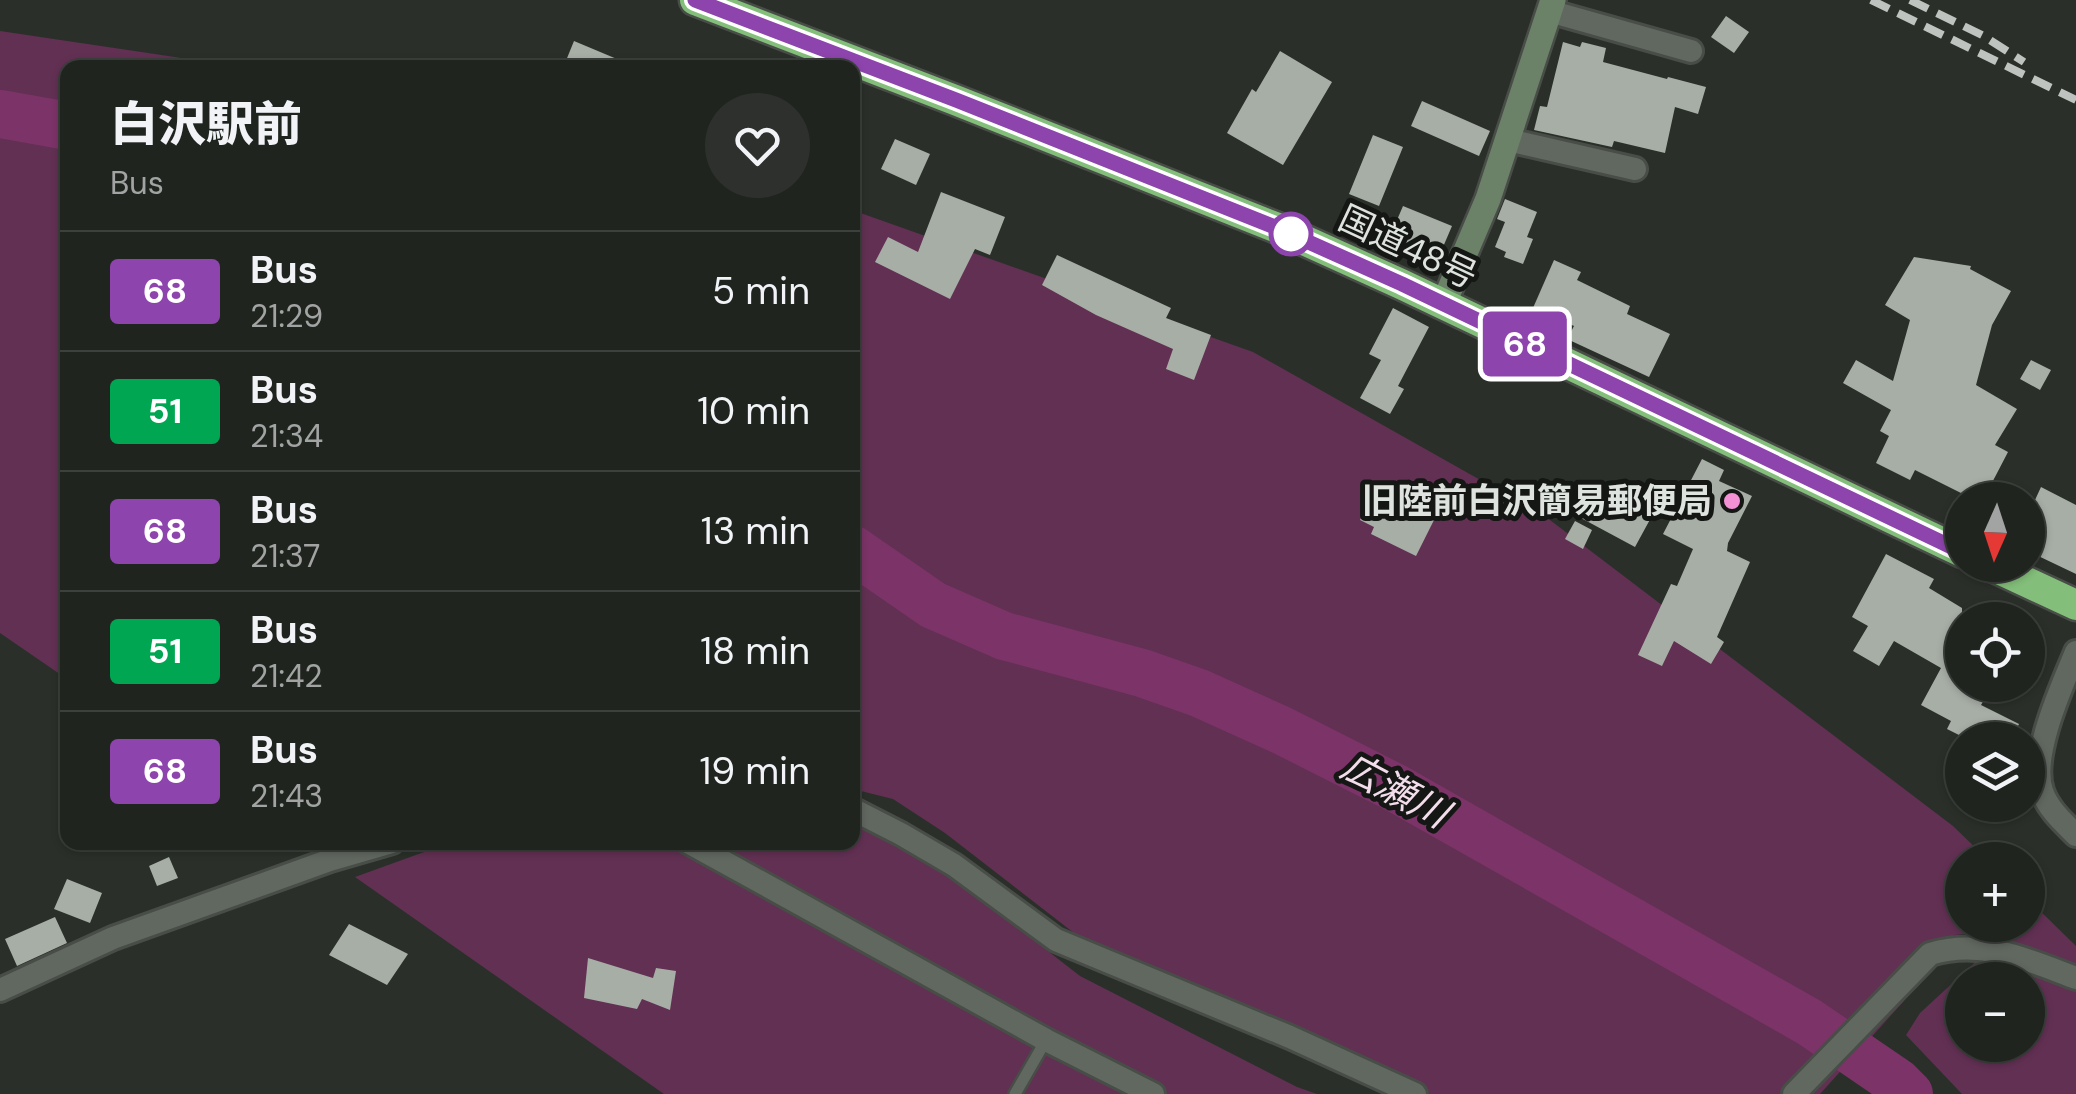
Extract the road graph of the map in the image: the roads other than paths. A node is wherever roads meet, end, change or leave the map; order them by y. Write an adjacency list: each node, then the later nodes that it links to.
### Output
1 (695, 0): 4 (highway, 国道48号)
2 (1551, 5): 3 (street); 6 (main road)
3 (1691, 51)
4 (852, 60)
5 (860, 63): 8 (highway, 国道48号)
6 (1508, 140): 7 (street); 8 (main road)
7 (1636, 169)
8 (1443, 305): 9 (highway, 国道48号)
9 (1945, 544)
10 (2027, 582): 11 (highway)
11 (2076, 605)
12 (2076, 652): 14 (street)
13 (860, 813): 22 (street)
14 (2076, 835)
15 (364, 850): 18 (street)
16 (702, 850): 19 (street)
17 (2076, 978): 23 (street)
18 (0, 990)
19 (1046, 1040): 20 (lane); 21 (street)
20 (1015, 1094)
21 (1153, 1094)
22 (1416, 1094)
23 (1794, 1094)

